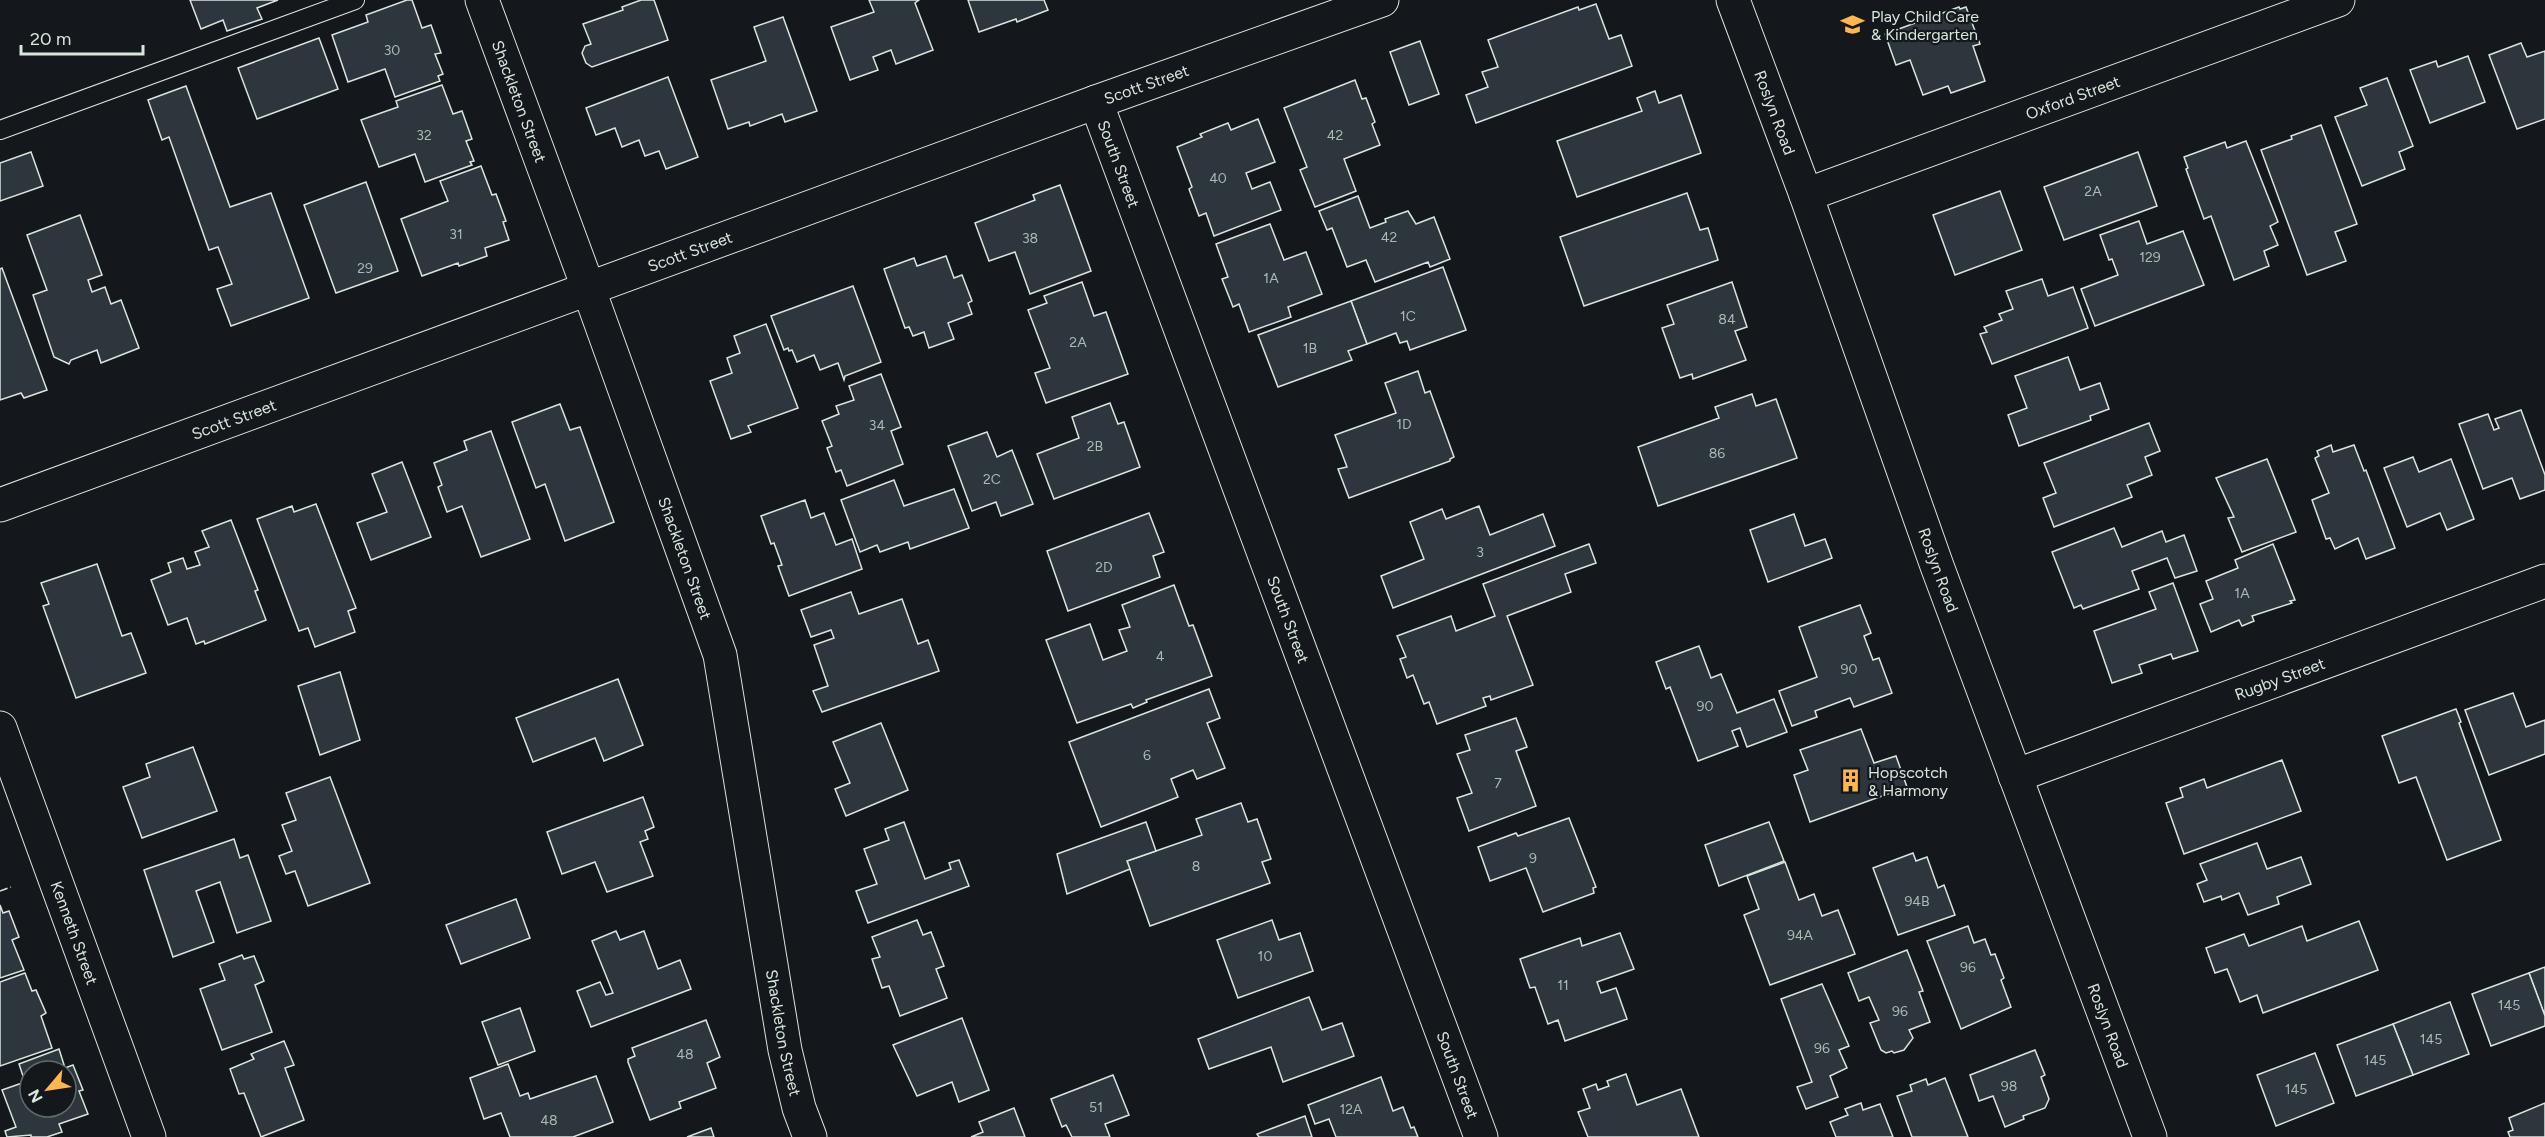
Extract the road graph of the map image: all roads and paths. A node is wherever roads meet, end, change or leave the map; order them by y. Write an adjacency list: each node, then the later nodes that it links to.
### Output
1 (355, 0): 8 (lane)
2 (482, 0): 10 (street, Shackleton Street)
3 (1382, 0): 6 (street, Scott Street)
4 (1733, 0): 9 (street, Roslyn Road)
5 (2338, 0): 9 (street, Oxford Street)
6 (1346, 6): 7 (street, Scott Street)
7 (1096, 102): 10 (street, Scott Street); 17 (street, South Street)
8 (0, 130)
9 (1806, 195): 14 (street, Roslyn Road)
10 (589, 290): 11 (street, Scott Street); 16 (street, Shackleton Street)
11 (0, 505)
12 (2545, 581): 14 (street, Rugby Street)
13 (0, 728): 15 (street, Kenneth Street)
14 (2015, 776): 18 (street, Roslyn Road)
15 (149, 1137)
16 (810, 1137)
17 (1481, 1137)
18 (2150, 1137)

